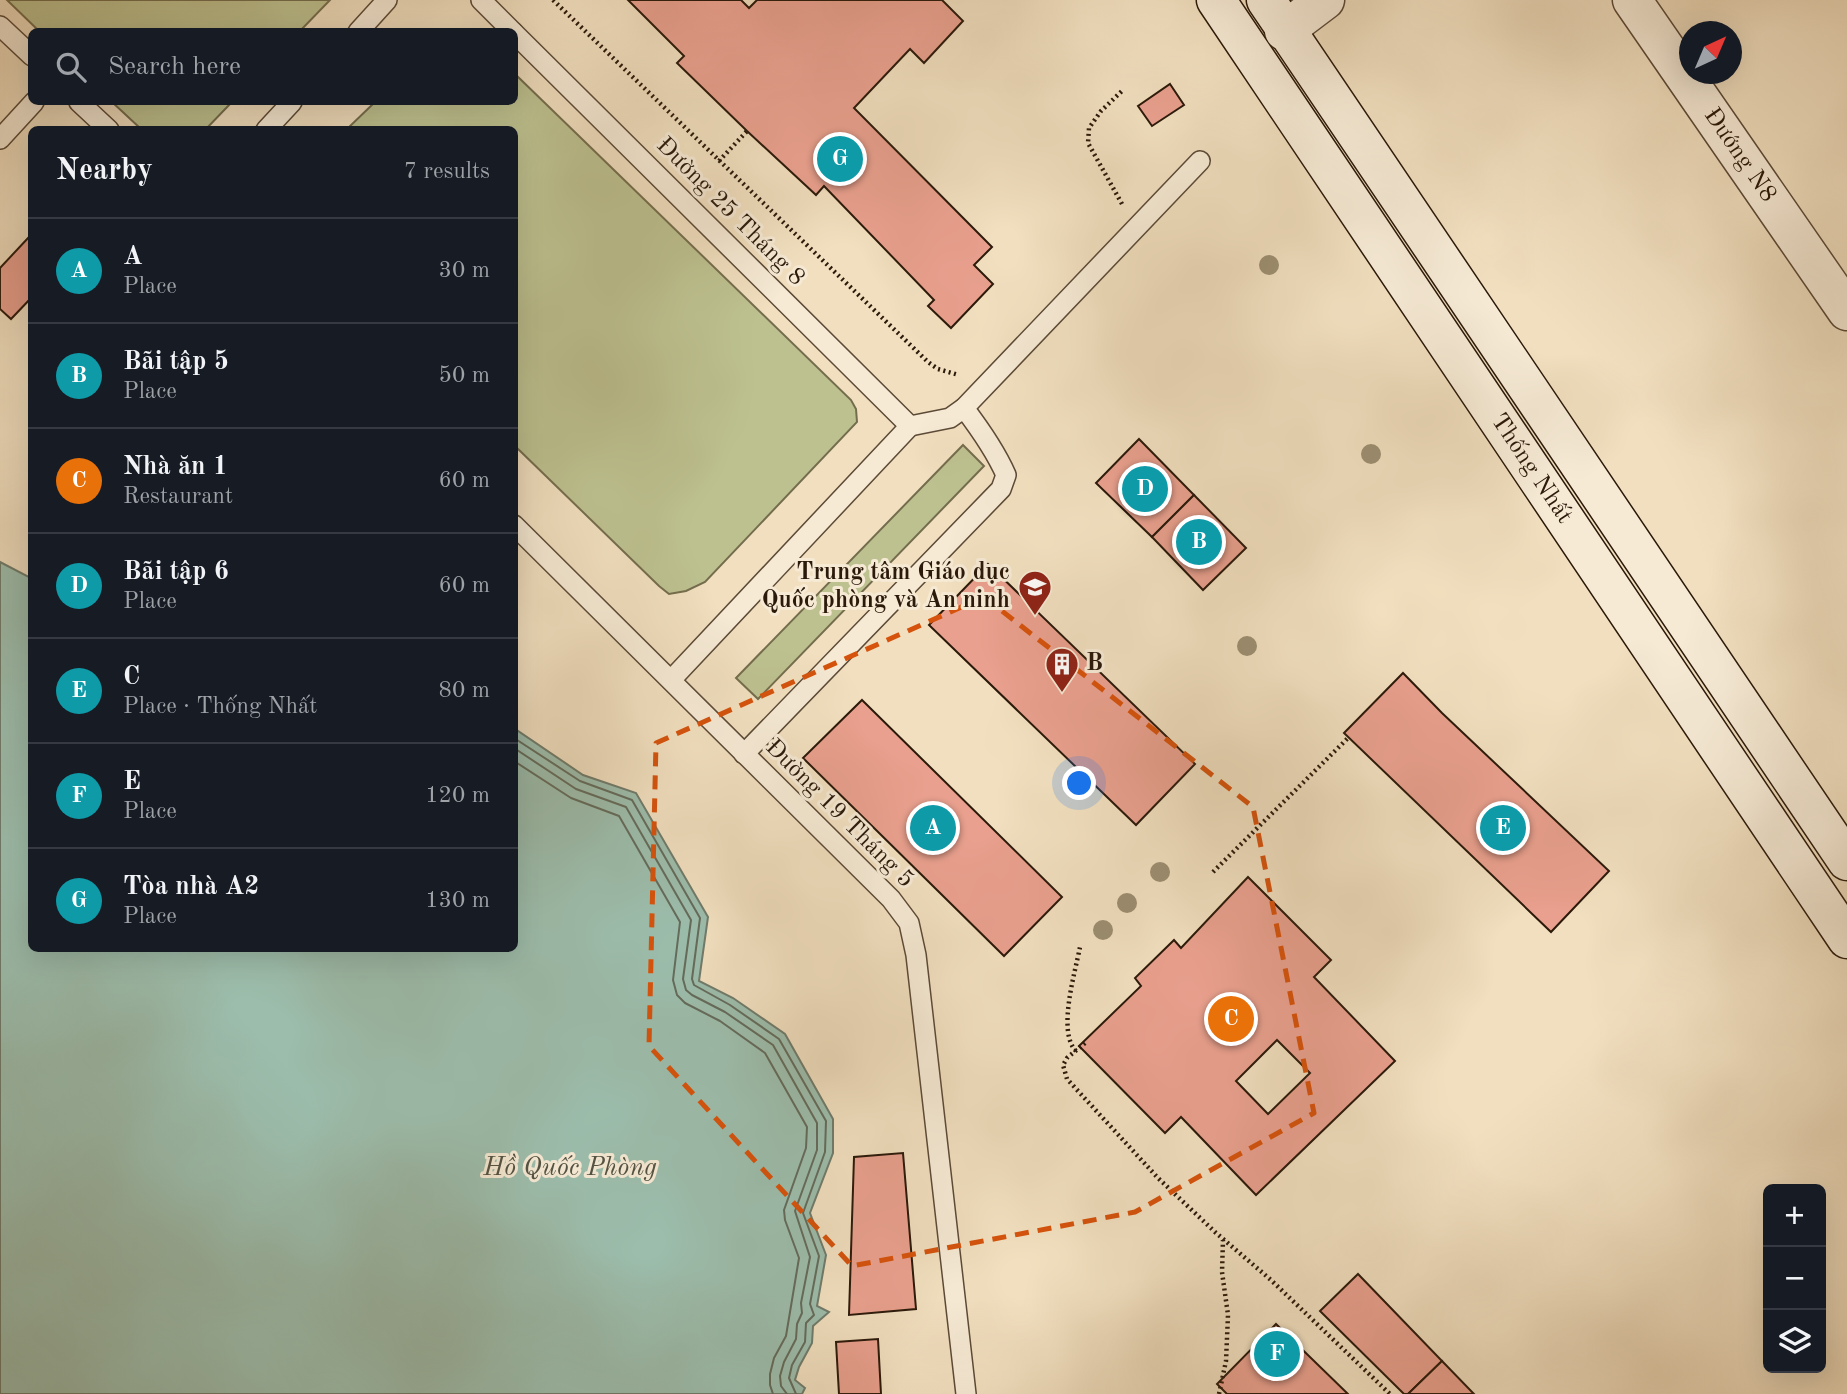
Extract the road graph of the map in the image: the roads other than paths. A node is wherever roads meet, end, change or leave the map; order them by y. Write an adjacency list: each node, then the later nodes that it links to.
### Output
1 (387, 0): 7 (lane)
2 (481, 0): 8 (lane, Đường 25 Tháng 8)
3 (1216, 0): 11 (main road, Thống Nhất)
4 (1325, 0): 6 (main road)
5 (1632, 0): 20 (main road, Đướng N8)
6 (1275, 15): 11 (main road); 26 (main road, Thống Nhất)
7 (362, 28)
8 (510, 28)
9 (3, 35): 12 (lane)
10 (518, 36): 22 (lane, Đường 25 Tháng 8)
11 (1249, 50): 27 (main road, Thống Nhất)
12 (28, 53)
13 (31, 105): 18 (lane)
14 (82, 105): 16 (lane)
15 (289, 105): 17 (lane)
16 (105, 126)
17 (270, 126)
18 (0, 139)
19 (1200, 161): 21 (lane)
20 (1847, 311)
21 (964, 408): 22 (lane); 25 (lane)
22 (910, 426): 24 (lane)
23 (518, 530): 24 (lane, Đường 19 Tháng 5)
24 (671, 680): 25 (lane, Đường 19 Tháng 5)
25 (744, 754): 28 (lane, Đường 19 Tháng 5)
26 (1847, 861)
27 (1847, 939)
28 (967, 1394)

